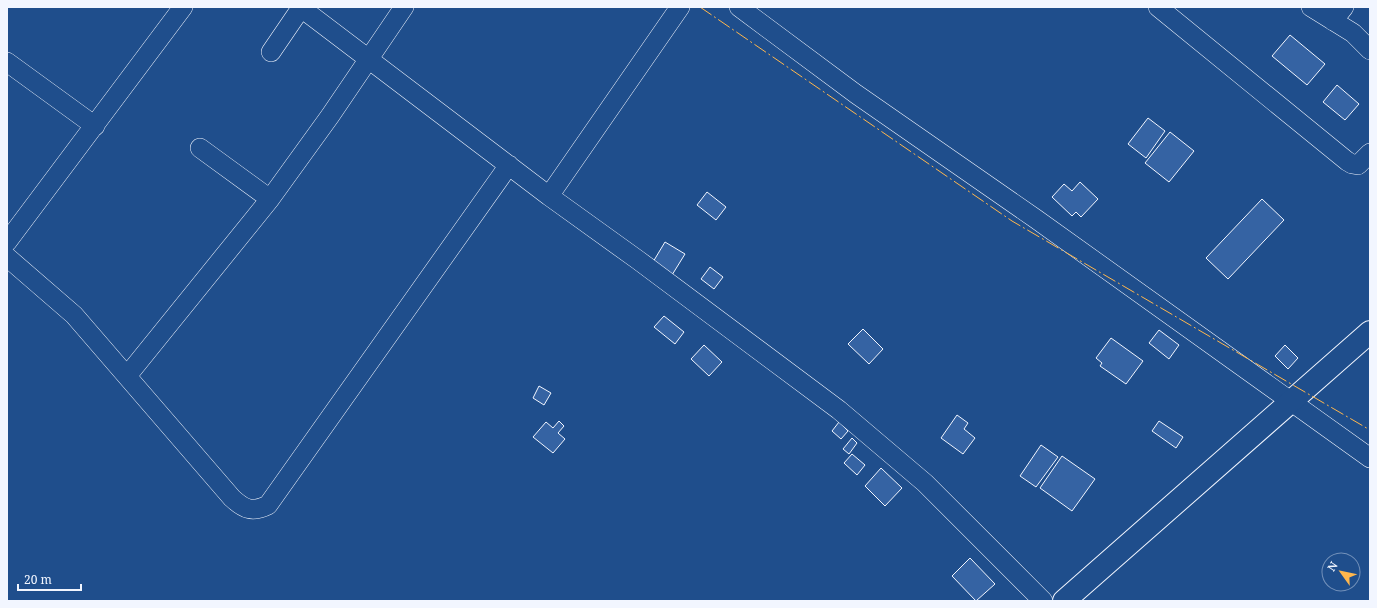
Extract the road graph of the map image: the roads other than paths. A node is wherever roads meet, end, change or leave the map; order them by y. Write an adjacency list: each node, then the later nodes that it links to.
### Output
1 (184, 7): 13 (street)
2 (300, 7): 10 (street); 11 (street)
3 (404, 7): 11 (street)
4 (680, 7): 17 (street)
5 (740, 7): 23 (street)
6 (1158, 7): 15 (street)
7 (1311, 7): 8 (street)
8 (1339, 14): 9 (street)
9 (1370, 50)
10 (271, 52)
11 (369, 60): 16 (street); 18 (street)
12 (7, 62): 13 (street)
13 (95, 126): 19 (street)
14 (200, 148): 18 (street)
15 (1370, 153)
16 (509, 165): 17 (street); 22 (street)
17 (549, 196): 25 (street)
18 (270, 199): 22 (street)
19 (7, 242)
20 (7, 257): 22 (street)
21 (1370, 332): 23 (street)
22 (126, 376)
23 (1291, 401): 24 (street); 26 (street)
24 (1370, 458)
25 (1043, 601)
26 (1064, 601)

